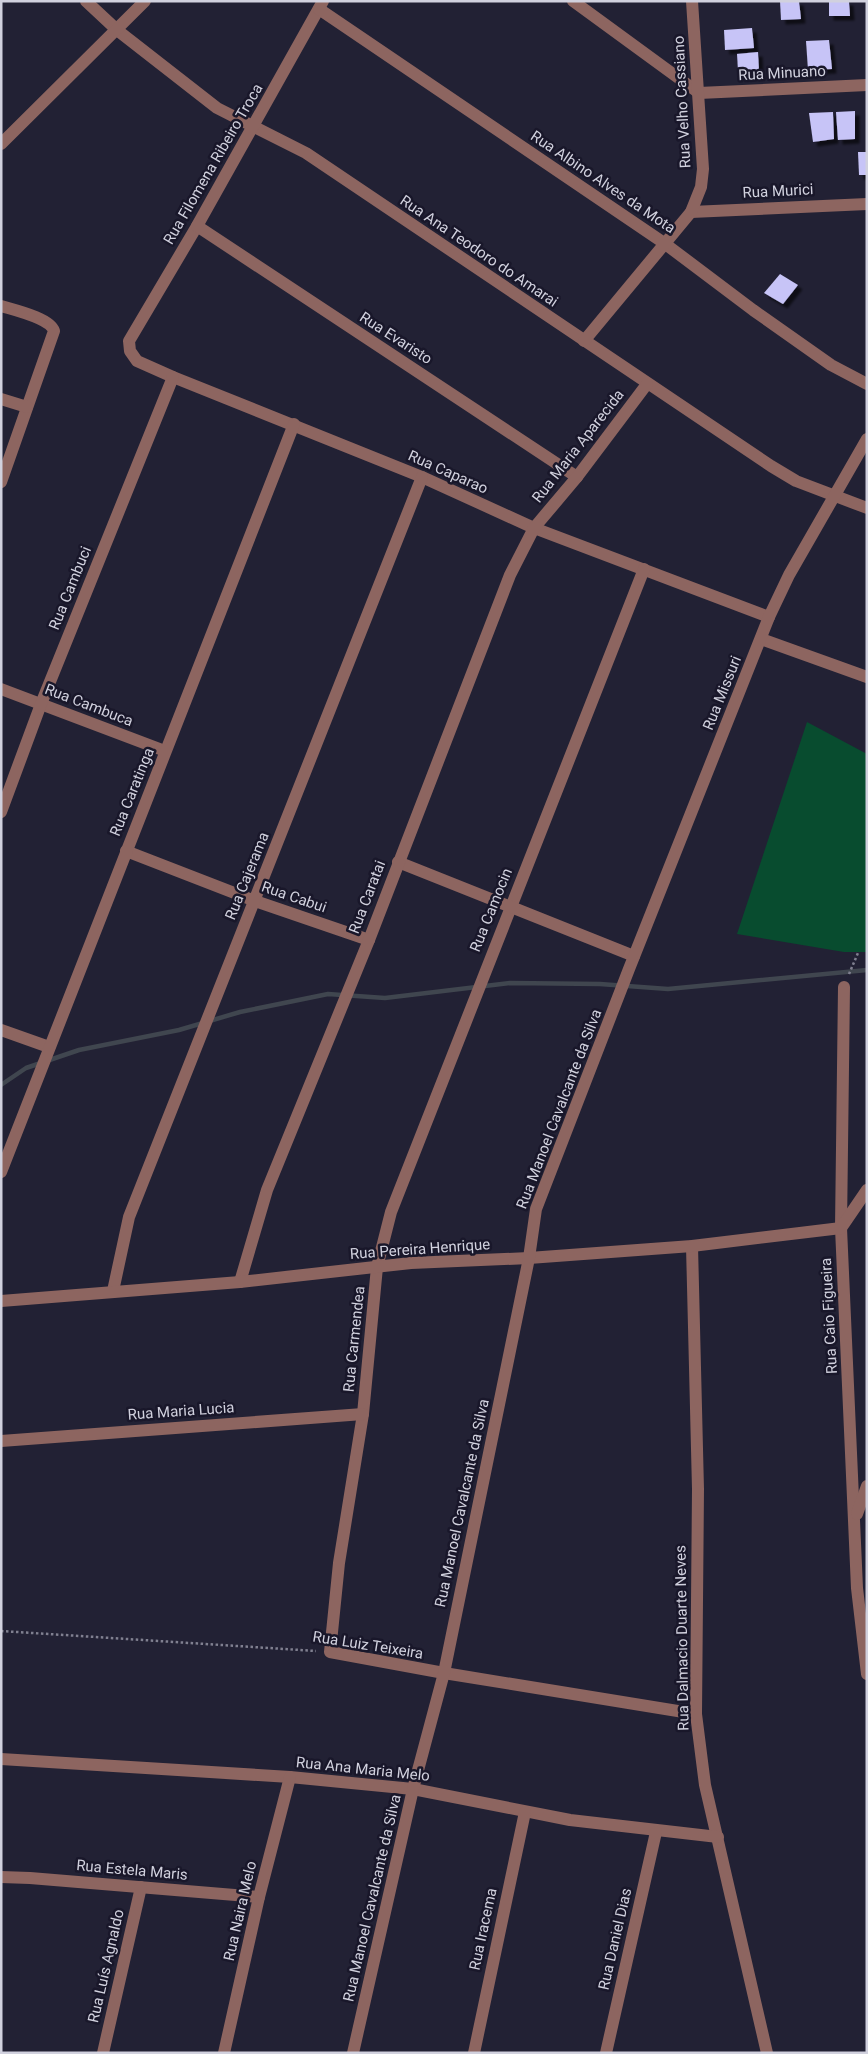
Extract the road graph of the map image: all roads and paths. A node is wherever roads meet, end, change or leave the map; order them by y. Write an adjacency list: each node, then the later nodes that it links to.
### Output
1 (86, 1): 6 (street, Rua Ana Teodoro do Amarai)
2 (145, 1): 6 (street)
3 (573, 1): 8 (street)
4 (692, 1): 8 (street, Rua Velho Cassiano)
5 (321, 5): 9 (street, Rua Filomena Ribeiro Troca); 14 (street, Rua Albino Alves da Mota)
6 (117, 30): 9 (street, Rua Ana Teodoro do Amarai); 10 (street)
7 (867, 85): 8 (street, Rua Minuano)
8 (699, 93): 12 (street, Rua Velho Cassiano)
9 (254, 126): 13 (street, Rua Filomena Ribeiro Troca); 17 (street, Rua Ana Teodoro do Amarai)
10 (1, 144)
11 (867, 204): 12 (street, Rua Murici)
12 (691, 212): 14 (street, Rua Velho Cassiano)
13 (197, 226): 16 (street, Rua Filomena Ribeiro Troca); 26 (street, Rua Evaristo)
14 (664, 243): 17 (street, Rua Velho Cassiano); 20 (street, Rua Albino Alves da Mota)
15 (1, 306): 22 (street)
16 (129, 341): 18 (street, Rua Caparao)
17 (584, 341): 19 (street, Rua Ana Teodoro do Amarai)
18 (174, 377): 23 (street, Rua Caparao); 36 (street, Rua Cambuci)
19 (646, 384): 26 (street, Rua Maria Aparecida); 28 (street, Rua Ana Teodoro do Amarai)
20 (867, 384)
21 (1, 399): 22 (street)
22 (27, 407): 27 (street)
23 (294, 424): 25 (street, Rua Caparao); 37 (street, Rua Caratinga)
24 (867, 439): 28 (street, Rua Missuri)
25 (422, 477): 30 (street, Rua Caparao); 41 (street, Rua Cajerama)
26 (577, 477): 30 (street, Rua Maria Aparecida)
27 (1, 482)
28 (835, 497): 29 (street, Rua Ana Teodoro do Amarai); 32 (street, Rua Missuri)
29 (867, 508)
30 (534, 528): 31 (street, Rua Caparao); 40 (street, Rua Caratai)
31 (644, 569): 32 (street, Rua Caparao); 42 (street, Rua Camocin)
32 (769, 617): 33 (street, Rua Missuri)
33 (761, 639): 34 (street); 45 (street, Rua Missuri)
34 (867, 677)
35 (1, 689): 36 (street, Rua Cambuca)
36 (41, 704): 37 (street, Rua Cambuca); 38 (street, Rua Cambuci)
37 (165, 751): 39 (street, Rua Caratinga)
38 (1, 812)
39 (126, 850): 41 (street, Rua Cabui); 49 (street, Rua Caratinga)
40 (398, 862): 42 (street); 43 (street, Rua Caratai)
41 (255, 901): 43 (street, Rua Cabui); 57 (street, Rua Cajerama)
42 (510, 906): 45 (street); 55 (street, Rua Camocin)
43 (368, 940): 56 (street, Rua Caratai)
44 (858, 953): 47 (path)
45 (634, 956): 46 (street, Rua Missuri)
46 (629, 969): 54 (street, Rua Manoel Cavalcante da Silva)
47 (844, 987): 52 (street, Rua Caio Figueira)
48 (1, 1030): 49 (street)
49 (48, 1049): 50 (street, Rua Caratinga)
50 (1, 1172)
51 (867, 1190): 52 (street)
52 (841, 1228): 53 (street, Rua Pereira Henrique); 62 (street, Rua Caio Figueira)
53 (692, 1246): 54 (street, Rua Pereira Henrique); 67 (street, Rua Dalmacio Duarte Neves)
54 (529, 1258): 55 (street, Rua Pereira Henrique); 65 (street, Rua Manoel Cavalcante da Silva)
55 (377, 1267): 56 (street, Rua Pereira Henrique); 59 (street, Rua Carmendea)
56 (240, 1282): 57 (street, Rua Pereira Henrique)
57 (113, 1291): 58 (street, Rua Pereira Henrique)
58 (1, 1301)
59 (363, 1414): 60 (street, Rua Maria Lucia); 64 (street, Rua Carmendea)
60 (1, 1441)
61 (867, 1486): 62 (street)
62 (854, 1521): 66 (street, Rua Caio Figueira)
63 (1, 1631): 64 (path, Rua Luiz Teixeira)
64 (330, 1652): 65 (street, Rua Luiz Teixeira)
65 (444, 1674): 67 (street, Rua Luiz Teixeira); 70 (street, Rua Manoel Cavalcante da Silva)
66 (867, 1674)
67 (696, 1714): 73 (street, Rua Dalmacio Duarte Neves)
68 (1, 1759): 69 (street, Rua Ana Maria Melo)
69 (290, 1777): 70 (street, Rua Ana Maria Melo); 76 (street, Rua Naira Melo)
70 (413, 1789): 71 (street, Rua Ana Maria Melo); 79 (street, Rua Manoel Cavalcante da Silva)
71 (525, 1812): 72 (street, Rua Ana Maria Melo); 80 (street, Rua Iracema)
72 (656, 1832): 73 (street, Rua Ana Maria Melo); 81 (street, Rua Daniel Dias)
73 (718, 1837): 82 (street, Rua Dalmacio Duarte Neves)
74 (1, 1877): 75 (street, Rua Estela Maris)
75 (141, 1887): 76 (street, Rua Estela Maris); 77 (street, Rua Luís Agnaldo)
76 (259, 1897): 78 (street, Rua Naira Melo)
77 (103, 2053)
78 (224, 2053)
79 (353, 2053)
80 (474, 2053)
81 (606, 2053)
82 (767, 2053)

